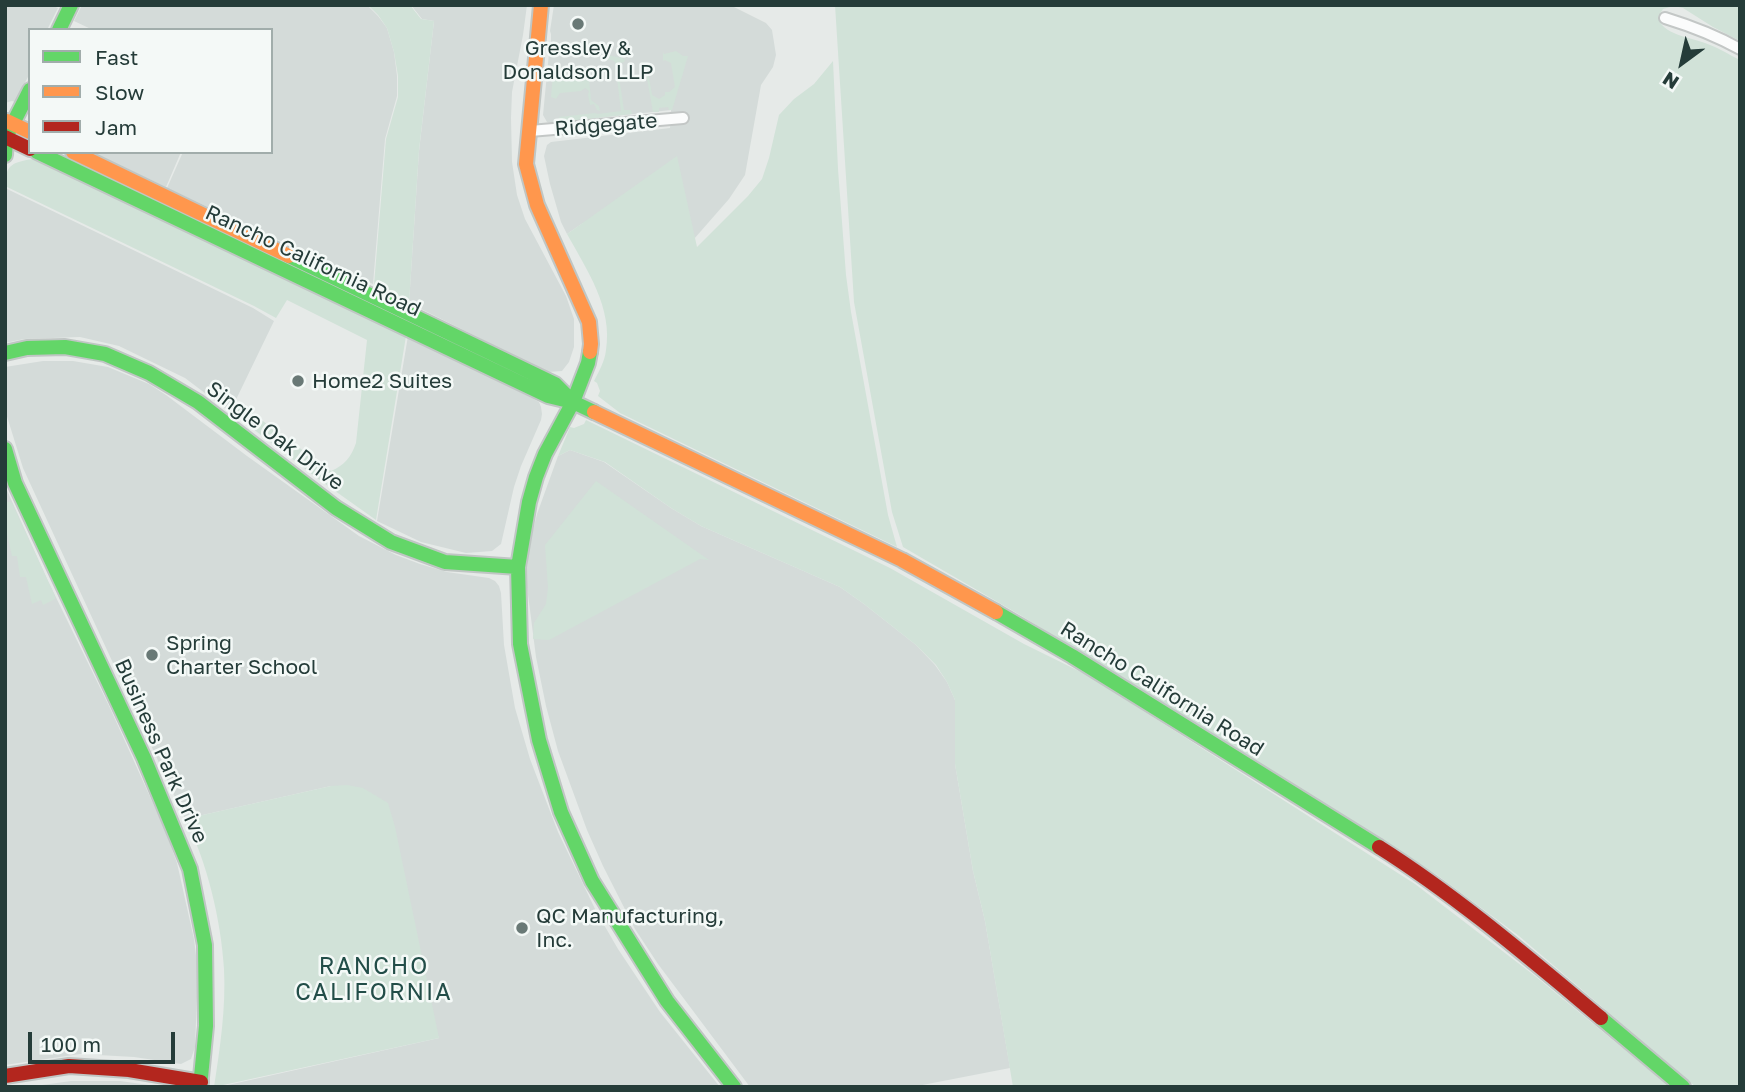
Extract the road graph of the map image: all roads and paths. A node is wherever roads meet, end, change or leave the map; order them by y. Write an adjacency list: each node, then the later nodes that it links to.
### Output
1 (71, 5): 4 (street)
2 (541, 5): 10 (street)
3 (1664, 18): 5 (street)
4 (60, 28)
5 (1740, 49)
6 (28, 93): 8 (street)
7 (682, 118): 10 (street, Ridgegate)
8 (9, 122): 9 (street); 11 (street)
9 (28, 131)
10 (530, 131): 17 (street)
11 (6, 138): 12 (street); 15 (street)
12 (28, 148)
13 (41, 154): 17 (street, Rancho California Road)
14 (77, 154): 17 (street, Rancho California Road)
15 (5, 155)
16 (5, 353): 19 (street, Single Oak Drive)
17 (573, 402): 19 (street); 23 (street, Rancho California Road)
18 (5, 449): 21 (street, Business Park Drive)
19 (518, 567): 22 (street)
20 (5, 1076): 21 (street)
21 (200, 1084)
22 (734, 1087)
23 (1683, 1087)

